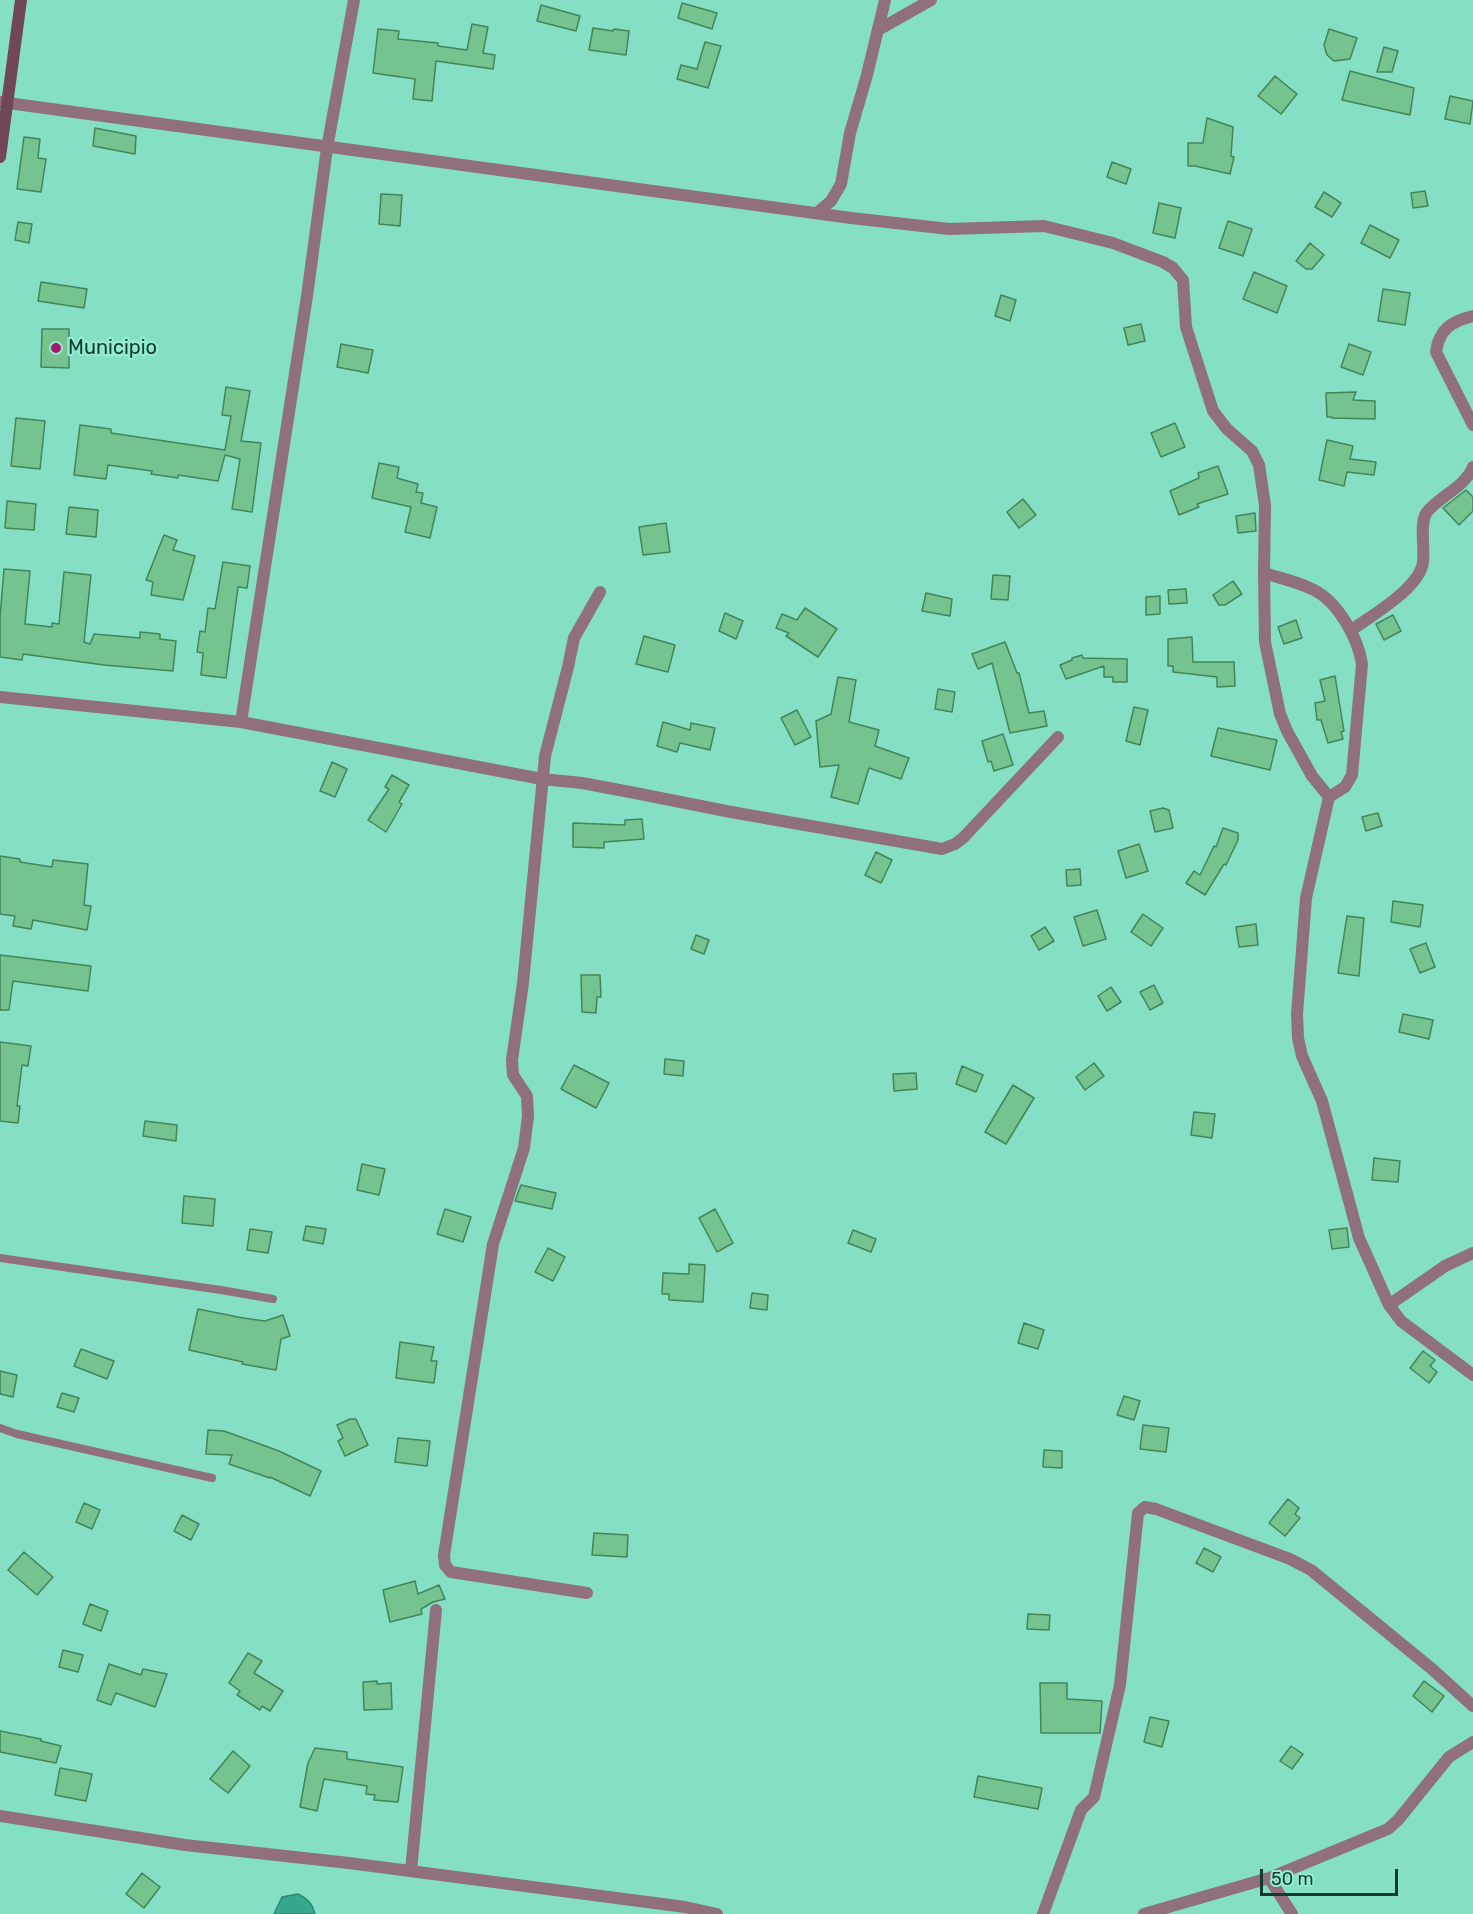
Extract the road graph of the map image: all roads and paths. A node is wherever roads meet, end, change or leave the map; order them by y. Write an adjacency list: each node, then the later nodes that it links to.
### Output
1 (21, 0): 6 (main road)
2 (354, 0): 7 (street)
3 (885, 0): 5 (street)
4 (932, 0): 5 (street)
5 (878, 30): 9 (street)
6 (3, 103): 7 (street); 8 (main road)
7 (327, 148): 9 (street); 17 (street)
8 (0, 157)
9 (817, 213): 13 (street)
10 (1473, 316): 11 (street)
11 (1473, 425)
12 (1473, 467): 15 (street)
13 (1264, 573): 15 (street); 20 (street)
14 (600, 592): 19 (street)
15 (1352, 630): 20 (street)
16 (0, 697): 17 (street)
17 (241, 722): 19 (street)
18 (1058, 737): 19 (street)
19 (542, 779): 28 (street)
20 (1329, 797): 24 (street)
21 (1473, 1253): 24 (street)
22 (0, 1258): 23 (lane)
23 (273, 1299)
24 (1389, 1305): 25 (street)
25 (1473, 1375)
26 (0, 1428): 27 (lane)
27 (212, 1478)
28 (587, 1593)
29 (436, 1610): 33 (street)
30 (1473, 1706): 37 (street)
31 (1473, 1742): 34 (street)
32 (0, 1816): 33 (street)
33 (411, 1871): 35 (street)
34 (1269, 1878): 38 (street); 39 (street)
35 (686, 1910): 36 (street)
36 (717, 1914)
37 (1043, 1914)
38 (1144, 1914)
39 (1292, 1914)

